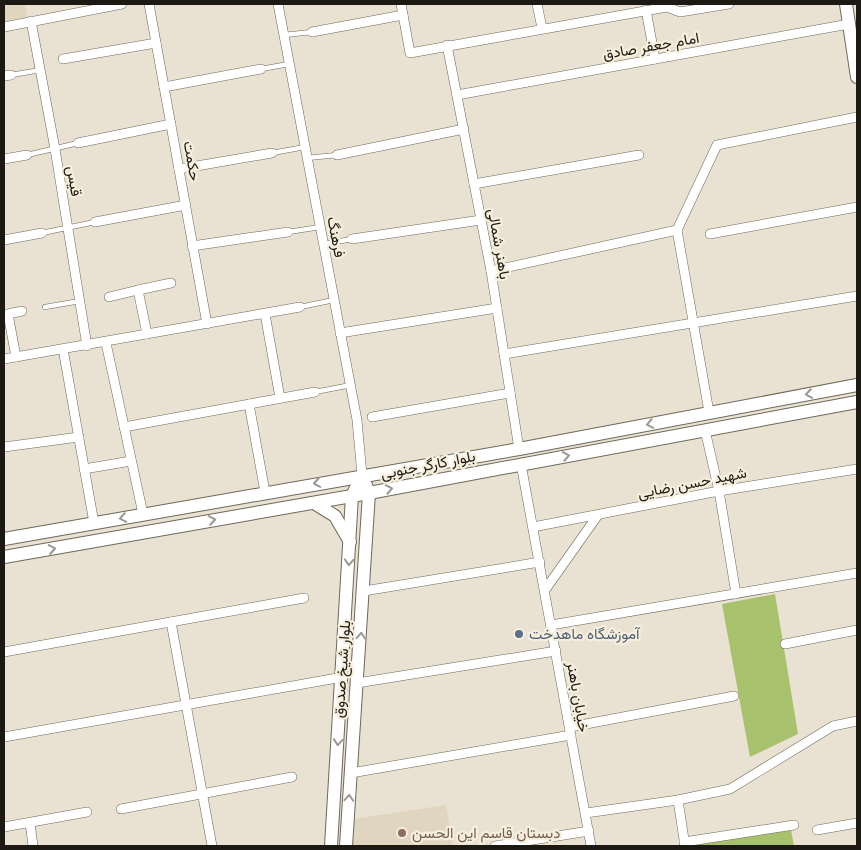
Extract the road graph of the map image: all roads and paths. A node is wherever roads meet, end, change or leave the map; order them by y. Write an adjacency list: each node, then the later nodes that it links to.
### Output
1 (122, 4): 11 (street)
2 (149, 4): 17 (street, حکمت)
3 (278, 4): 16 (street, فرهنگ)
4 (401, 4): 10 (street)
5 (538, 4): 14 (street)
6 (729, 4): 8 (street)
7 (846, 4): 12 (main road)
8 (667, 5): 9 (street)
9 (646, 10): 14 (street); 20 (street)
10 (403, 14): 15 (street); 18 (street)
11 (31, 21): 13 (street); 23 (street, قیس)
12 (849, 24): 20 (street, امام جعفر صادق); 25 (main road)
13 (4, 27)
14 (542, 28): 18 (street)
15 (312, 32): 16 (lane)
16 (284, 35): 21 (street, فرهنگ)
17 (156, 43): 19 (street); 26 (street, حکمت)
18 (447, 45): 27 (street, باهنر شمالی)
19 (63, 59)
20 (655, 59): 27 (street, امام جعفر صادق)
21 (290, 64): 22 (lane); 32 (street, فرهنگ)
22 (261, 69): 26 (street)
23 (41, 70): 24 (lane); 33 (street, قیس)
24 (7, 75)
25 (857, 77)
26 (164, 86): 29 (street, حکمت)
27 (457, 95): 30 (street, باهنر شمالی)
28 (857, 117): 48 (street)
29 (171, 124): 31 (street); 40 (street, حکمت)
30 (464, 129): 37 (street); 41 (street, باهنر شمالی)
31 (78, 143): 33 (lane)
32 (305, 147): 34 (lane); 38 (street, فرهنگ)
33 (55, 149): 36 (lane); 46 (street, قیس)
34 (272, 153): 40 (street)
35 (639, 154): 41 (street)
36 (27, 155): 39 (street)
37 (337, 155): 38 (lane)
38 (307, 158): 47 (street, فرهنگ)
39 (4, 159)
40 (179, 169): 42 (street, حکمت)
41 (474, 184): 44 (street, باهنر شمالی)
42 (186, 205): 45 (street); 55 (street, حکمت)
43 (857, 207): 51 (street)
44 (481, 220): 52 (street); 56 (street, باهنر شمالی)
45 (96, 222): 46 (lane)
46 (68, 227): 50 (lane); 62 (street, قیس)
47 (320, 228): 49 (lane); 54 (street, فرهنگ)
48 (677, 230): 56 (street); 69 (street)
49 (288, 232): 55 (street)
50 (42, 233): 53 (street)
51 (710, 234)
52 (352, 239): 54 (lane)
53 (4, 240)
54 (324, 244): 61 (street, فرهنگ)
55 (192, 246): 70 (street, حکمت)
56 (491, 271): 65 (street, باهنر شمالی)
57 (172, 283): 58 (street)
58 (138, 290): 60 (street); 72 (street)
59 (857, 296): 69 (street)
60 (108, 297)
61 (334, 300): 64 (lane); 71 (street, فرهنگ)
62 (80, 301): 63 (lane); 74 (street, قیس)
63 (44, 307)
64 (300, 307): 68 (street)
65 (497, 308): 71 (street); 76 (street, باهنر شمالی)
66 (22, 310): 67 (street)
67 (6, 314): 77 (street)
68 (265, 314): 70 (street); 83 (street)
69 (693, 323): 76 (street); 86 (street)
70 (207, 324): 72 (street)
71 (340, 333): 79 (street, فرهنگ)
72 (147, 334): 73 (street)
73 (106, 342): 74 (street); 88 (street)
74 (87, 346): 75 (street)
75 (64, 349): 77 (street); 90 (street)
76 (504, 354): 82 (street, باهنر شمالی)
77 (16, 357): 78 (street)
78 (4, 359)
79 (351, 385): 81 (lane); 99 (street, فرهنگ)
80 (857, 385): 86 (main road, بلوار کارگر جنوبی, one-way to 86)
81 (315, 392): 83 (street)
82 (510, 394): 87 (street); 93 (street, باهنر شمالی)
83 (280, 398): 85 (street)
84 (857, 402): 89 (main road, بلوار کارگر جنوبی)
85 (249, 404): 88 (street); 101 (street)
86 (709, 412): 91 (main road, بلوار کارگر جنوبی, one-way to 91)
87 (372, 417)
88 (124, 427): 95 (street)
89 (705, 430): 94 (main road, بلوار کارگر جنوبی, one-way to 89); 100 (street)
90 (79, 437): 92 (street); 97 (street)
91 (544, 444): 93 (main road, بلوار کارگر جنوبی); 94 (main road)
92 (4, 447)
93 (518, 449): 96 (main road); 99 (main road, بلوار کارگر جنوبی)
94 (544, 460): 96 (main road, بلوار کارگر جنوبی)
95 (131, 461): 97 (street); 105 (street)
96 (521, 464): 102 (main road, بلوار کارگر جنوبی, one-way to 96); 108 (street, خیابان باهنر)
97 (84, 469): 107 (street)
98 (857, 469): 100 (street, شهید حسن رضایی)
99 (362, 475): 101 (main road, بلوار کارگر جنوبی, one-way to 101); 102 (main road); 103 (main road)
100 (719, 491): 106 (street, شهید حسن رضایی); 116 (street)
101 (266, 492): 105 (main road, بلوار کارگر جنوبی)
102 (369, 493): 103 (main road, بلوار کارگر جنوبی); 115 (main road, بلوار شیخ صدوق)
103 (352, 496): 104 (main road, بلوار کارگر جنوبی); 110 (main road, بلوار شیخ صدوق)
104 (314, 502): 110 (main road); 111 (main road, بلوار کارگر جنوبی, one-way to 104)
105 (143, 514): 107 (main road, بلوار کارگر جنوبی, one-way to 107)
106 (598, 515): 108 (street, شهید حسن رضایی); 114 (street)
107 (94, 523): 109 (main road, بلوار کارگر جنوبی)
108 (533, 527): 112 (street, خیابان باهنر)
109 (4, 539)
110 (350, 542): 124 (main road, بلوار شیخ صدوق, one-way to 124)
111 (4, 557)
112 (540, 562): 114 (street, خیابان باهنر); 115 (street)
113 (857, 573): 116 (street)
114 (545, 590): 119 (street, خیابان باهنر)
115 (364, 591): 125 (main road, بلوار شیخ صدوق, one-way to 115)
116 (736, 594): 119 (street)
117 (304, 598): 118 (street)
118 (171, 622): 123 (street); 127 (street)
119 (551, 625): 122 (street, خیابان باهنر)
120 (857, 630): 121 (street)
121 (785, 644)
122 (556, 651): 125 (street); 129 (street, خیابان باهنر)
123 (4, 652)
124 (343, 677): 127 (street); 147 (main road, بلوار شیخ صدوق, one-way to 147)
125 (357, 683): 131 (main road, بلوار شیخ صدوق)
126 (734, 696): 129 (street)
127 (186, 705): 130 (street); 133 (street)
128 (857, 721): 134 (street)
129 (570, 731): 131 (street); 137 (street, خیابان باهنر)
130 (4, 737)
131 (351, 772): 148 (main road, بلوار شیخ صدوق, one-way to 131)
132 (292, 777): 133 (street)
133 (203, 795): 135 (street); 146 (street)
134 (678, 800): 137 (street); 144 (street)
135 (121, 809)
136 (87, 812): 138 (street)
137 (586, 814): 143 (street, خیابان باهنر)
138 (30, 823): 141 (street); 145 (street)
139 (794, 824): 144 (street)
140 (857, 824): 142 (street)
141 (4, 827)
142 (817, 830)
143 (589, 831): 149 (street); 150 (street, خیابان باهنر)
144 (684, 844)
145 (33, 846)
146 (212, 846)
147 (331, 846)
148 (346, 846)
149 (495, 846)
150 (592, 846)

